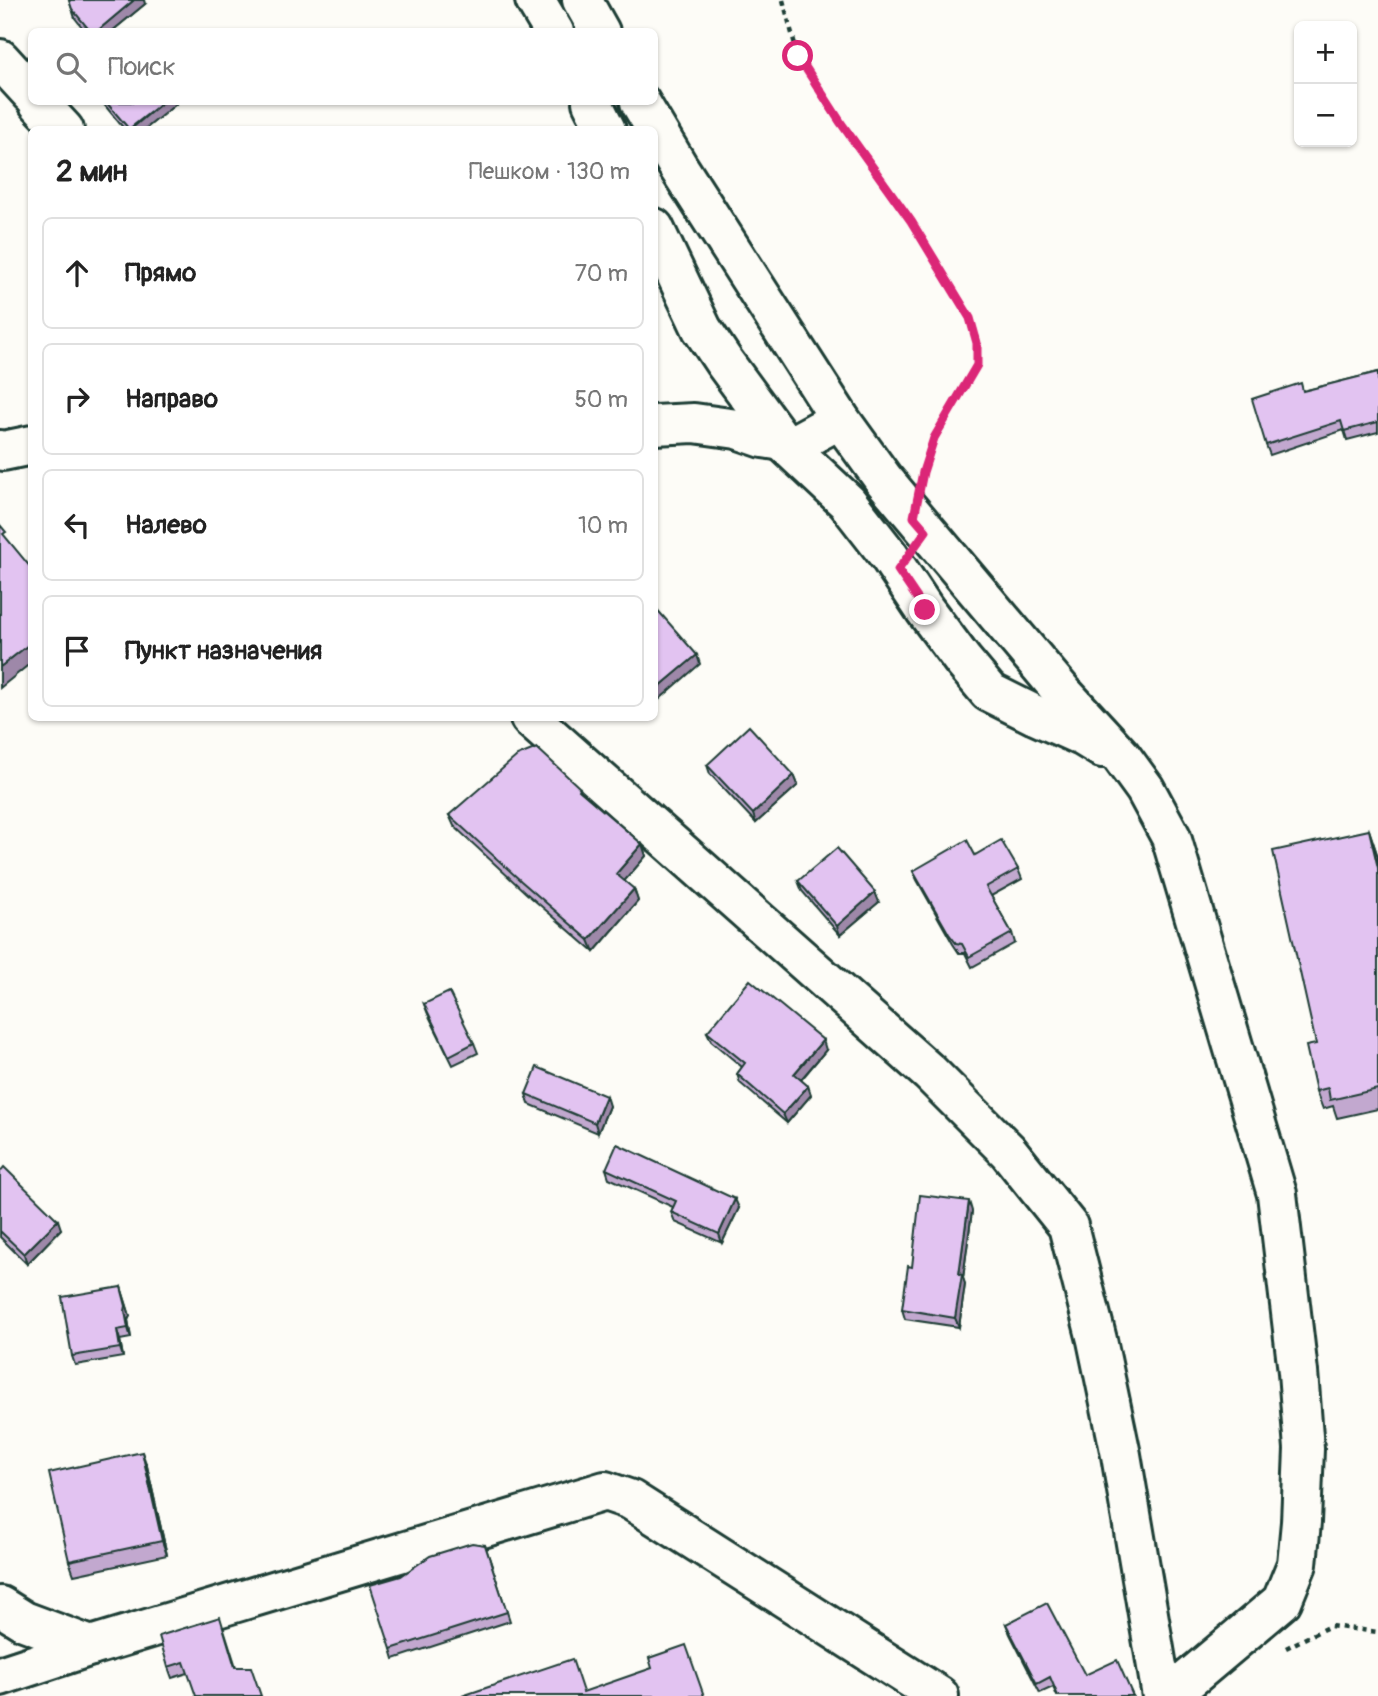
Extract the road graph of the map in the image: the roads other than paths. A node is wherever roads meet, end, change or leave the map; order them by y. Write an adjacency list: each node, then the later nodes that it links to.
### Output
1 (535, 0): 3 (street)
2 (582, 0): 4 (street)
3 (552, 28)
4 (598, 28)
5 (0, 59): 6 (street)
6 (28, 90)
7 (41, 105): 10 (street)
8 (594, 105): 11 (street)
9 (642, 105): 12 (street)
10 (60, 126)
11 (604, 126)
12 (654, 126)
13 (658, 132): 15 (street)
14 (658, 236): 17 (street)
15 (840, 419): 17 (street); 20 (street)
16 (658, 425): 17 (street)
17 (782, 441): 21 (street)
18 (28, 446): 19 (street)
19 (0, 450)
20 (920, 524): 21 (street); 23 (street)
21 (898, 570): 23 (street)
22 (533, 721): 28 (street)
23 (1124, 761): 29 (street)
24 (0, 1606): 25 (street)
25 (91, 1646): 26 (street); 27 (street)
26 (0, 1676)
27 (939, 1696)
28 (1163, 1696)
29 (1169, 1696)

